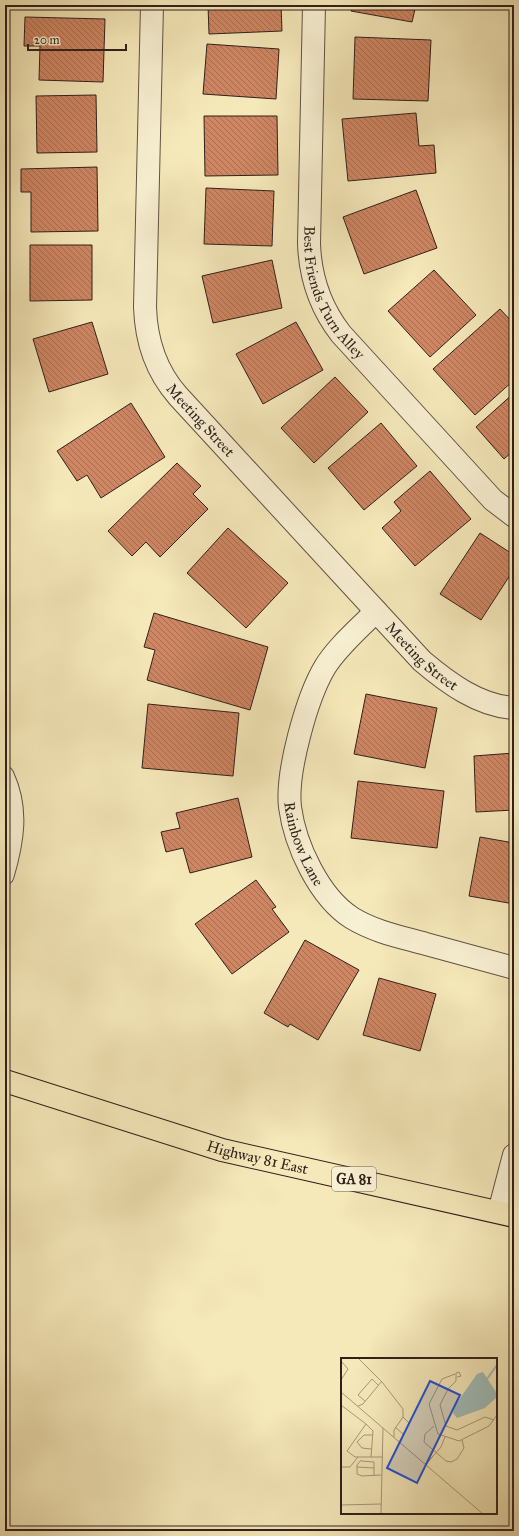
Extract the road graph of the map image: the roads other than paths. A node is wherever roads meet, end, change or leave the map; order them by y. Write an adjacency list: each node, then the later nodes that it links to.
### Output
1 (152, 5): 4 (street, Meeting Street)
2 (314, 5): 3 (street, Best Friends Turn Alley)
3 (514, 516)
4 (376, 611): 5 (street, Meeting Street); 8 (street, Rainbow Lane)
5 (514, 708)
6 (5, 775): 7 (lane)
7 (5, 876)
8 (514, 968)
9 (5, 1081): 11 (main road, Highway 81 East / GA 81)
10 (514, 1155): 11 (street)
11 (507, 1214)

